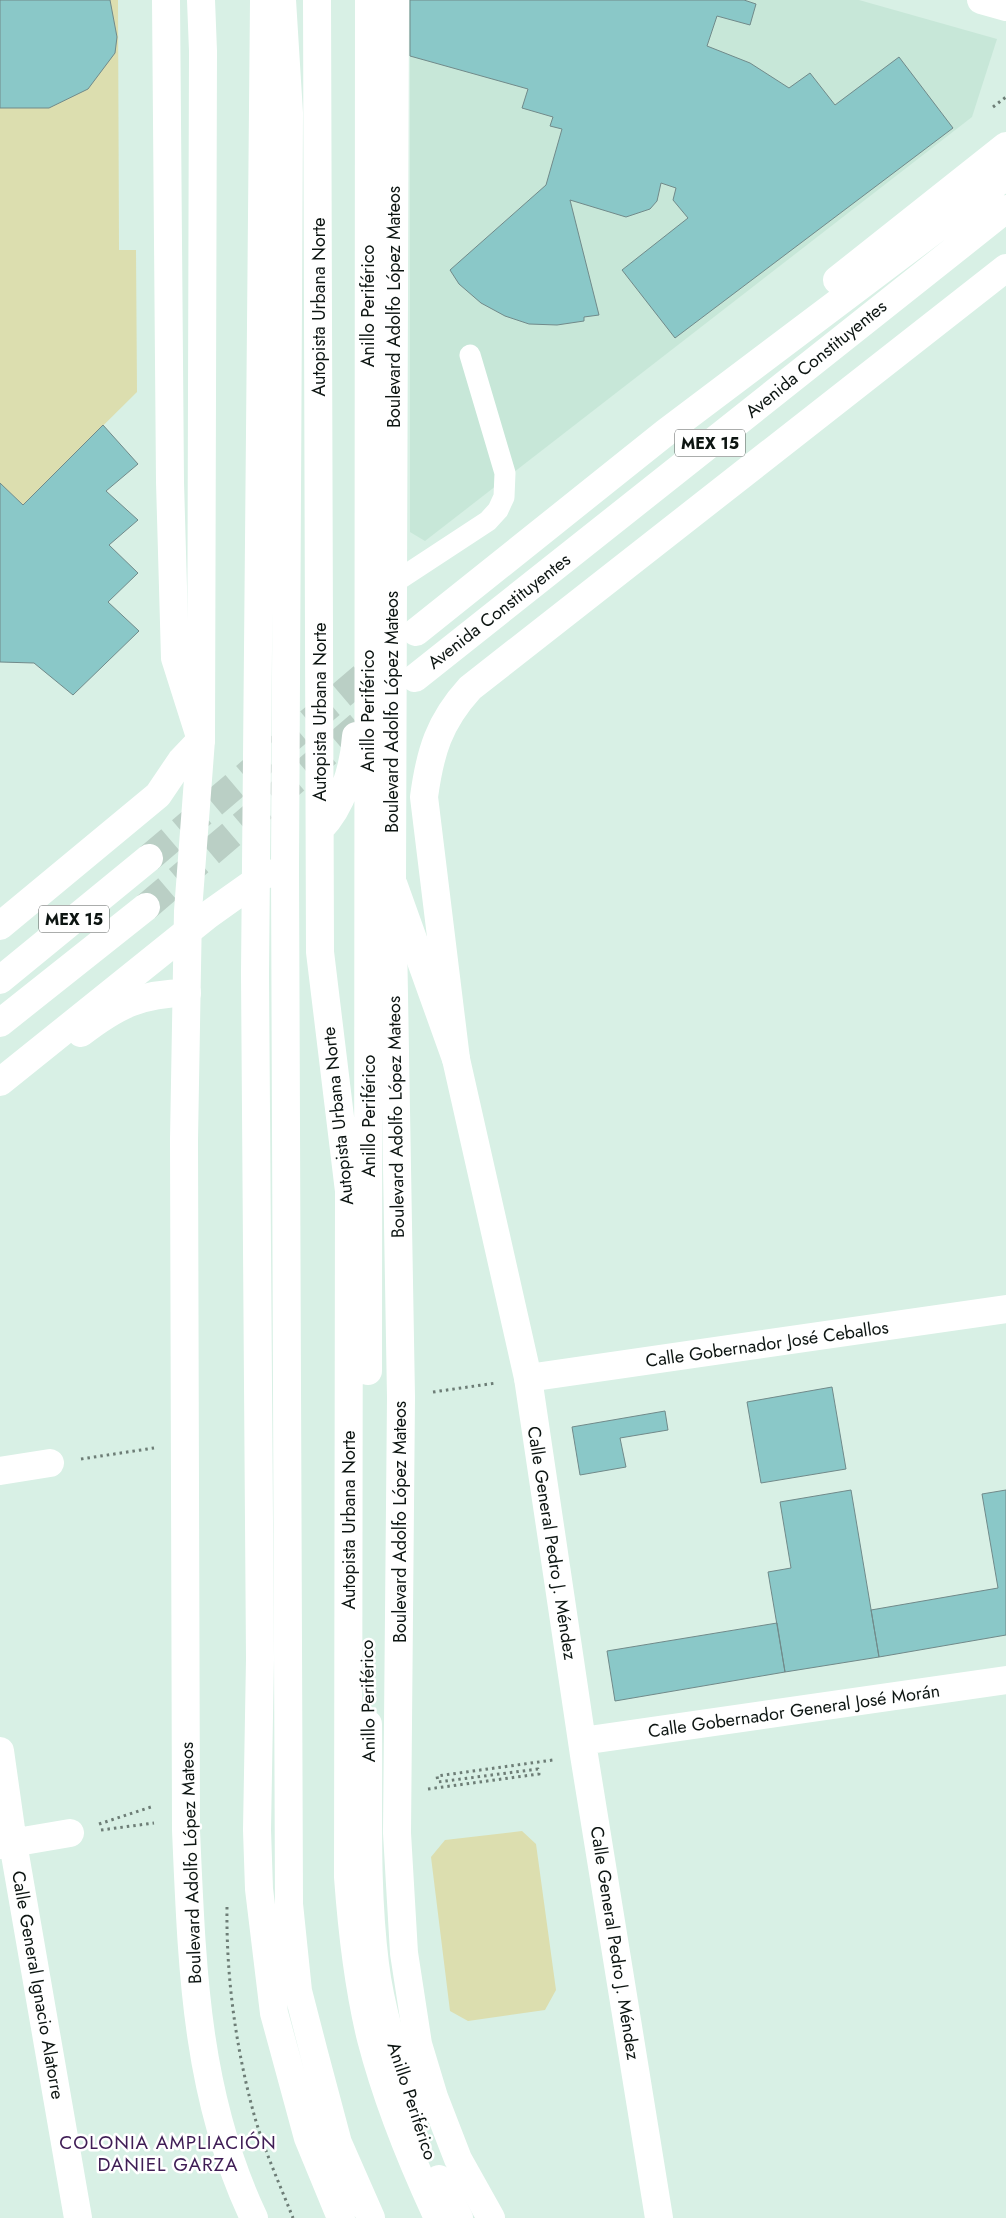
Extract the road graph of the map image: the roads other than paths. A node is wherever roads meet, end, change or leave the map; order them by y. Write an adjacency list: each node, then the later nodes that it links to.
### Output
1 (166, 0): 20 (main road)
2 (201, 0): 20 (main road, Boulevard Adolfo López Mateos)
3 (264, 0): 42 (main road)
4 (282, 0): 43 (main road)
5 (317, 0): 44 (main road, Autopista Urbana Norte)
6 (363, 0): 29 (main road)
7 (369, 0): 45 (main road, Anillo Periférico)
8 (395, 0): 17 (main road, Boulevard Adolfo López Mateos)
9 (981, 0): 10 (main road)
10 (1006, 7)
11 (1006, 146): 16 (main road)
12 (1006, 176): 16 (main road, Avenida Constituyentes / MEX 15)
13 (1006, 209): 19 (main road, Avenida Constituyentes / MEX 15)
14 (1006, 268): 28 (main road)
15 (470, 355): 17 (lane)
16 (665, 433): 18 (main road, Avenida Constituyentes / MEX 15)
17 (392, 584): 22 (main road, Boulevard Adolfo López Mateos)
18 (416, 632)
19 (415, 678)
20 (201, 740): 24 (main road); 26 (main road, Boulevard Adolfo López Mateos)
21 (149, 858): 25 (main road, MEX 15)
22 (392, 880): 28 (main road, Calle General Pedro J. Méndez); 46 (main road, Boulevard Adolfo López Mateos)
23 (146, 907): 27 (main road, MEX 15)
24 (0, 926)
25 (0, 980)
26 (187, 993): 30 (main road); 41 (main road, Boulevard Adolfo López Mateos)
27 (0, 1023)
28 (456, 1059): 32 (main road, Calle General Pedro J. Méndez)
29 (0, 1082)
30 (0, 1094)
31 (1006, 1310): 32 (main road, Calle Gobernador José Ceballos)
32 (528, 1378): 36 (main road, Calle General Pedro J. Méndez)
33 (50, 1463): 34 (main road)
34 (0, 1471)
35 (1006, 1680): 36 (main road, Calle Gobernador General José Morán)
36 (584, 1748): 47 (main road, Calle General Pedro J. Méndez)
37 (0, 1751): 39 (main road, Calle General Ignacio Alatorre)
38 (70, 1833): 39 (main road)
39 (7, 1844): 40 (main road, Calle General Ignacio Alatorre)
40 (78, 2218)
41 (254, 2218)
42 (341, 2218)
43 (371, 2218)
44 (438, 2218)
45 (459, 2218)
46 (491, 2218)
47 (659, 2218)

